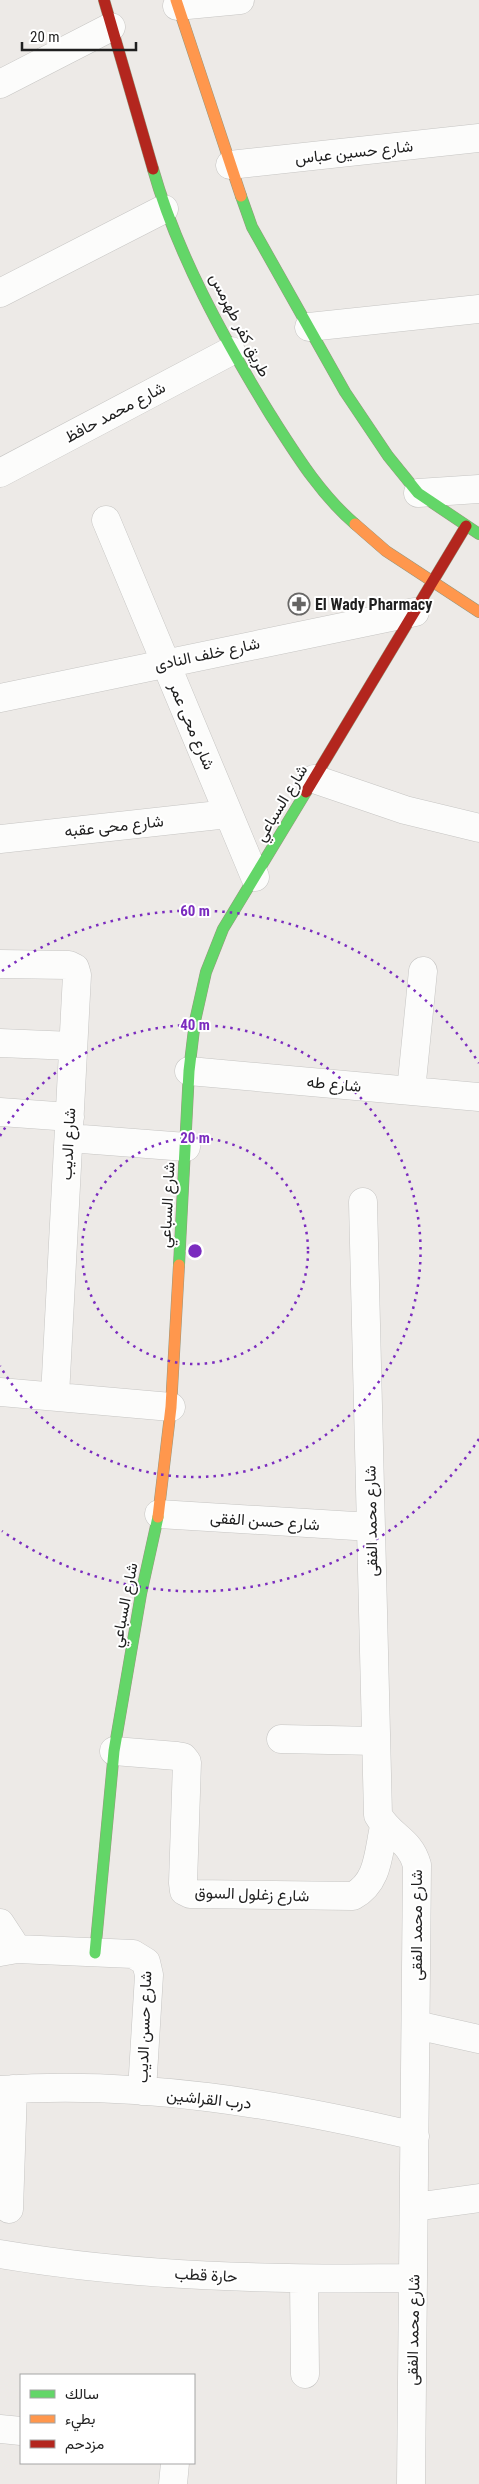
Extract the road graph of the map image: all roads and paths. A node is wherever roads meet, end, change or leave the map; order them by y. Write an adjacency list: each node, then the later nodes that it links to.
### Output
1 (104, 0): 4 (street, طريق كفر طهرمس)
2 (240, 0): 3 (street)
3 (177, 3): 7 (street)
4 (111, 27): 5 (street); 8 (street, طريق كفر طهرمس)
5 (0, 84)
6 (479, 138): 7 (street, شارع حسين عباس)
7 (230, 165): 11 (street)
8 (164, 209): 9 (street); 12 (street, طريق كفر طهرمس)
9 (0, 293)
10 (479, 309): 11 (street)
11 (309, 327): 15 (street)
12 (231, 351): 13 (street, شارع محمد حافظ); 19 (street, طريق كفر طهرمس)
13 (0, 473)
14 (479, 488): 15 (street)
15 (418, 493): 17 (street)
16 (106, 520): 22 (street, شارع محى عمر)
17 (466, 526): 18 (street); 19 (street, شارع السباعي)
18 (479, 534)
19 (432, 583): 20 (street, شارع السباعي); 21 (street, طريق كفر طهرمس)
20 (415, 612): 22 (street, شارع خلف النادى); 24 (street, شارع السباعي)
21 (479, 612)
22 (166, 663): 23 (street, شارع خلف النادى); 25 (street, شارع محى عمر)
23 (0, 698)
24 (314, 779): 26 (street); 28 (street, شارع السباعي)
25 (228, 814): 27 (street, شارع محى عقبه); 28 (street, شارع محى عمر)
26 (479, 828)
27 (0, 839)
28 (255, 877): 33 (street, شارع السباعي)
29 (0, 964): 32 (street, شارع الديب)
30 (423, 971): 34 (street)
31 (0, 1043): 32 (street)
32 (73, 1046): 37 (street, شارع الديب)
33 (189, 1070): 34 (street, شارع طه); 38 (street, شارع السباعي)
34 (411, 1091): 35 (street, شارع طه)
35 (479, 1098)
36 (0, 1112): 37 (street)
37 (69, 1128): 38 (street); 41 (street, شارع الديب)
38 (186, 1146): 42 (street, شارع السباعي)
39 (363, 1202): 44 (street, شارع محمد الفقى)
40 (0, 1392): 41 (street)
41 (55, 1396): 42 (street)
42 (171, 1407): 43 (street, شارع السباعي)
43 (159, 1514): 44 (street, شارع حسن الفقى); 47 (street, شارع السباعي)
44 (371, 1528): 46 (street, شارع محمد الفقى)
45 (281, 1739): 46 (street)
46 (376, 1741): 48 (street, شارع محمد الفقى)
47 (114, 1751): 48 (street, شارع زغلول السوق); 51 (street, شارع السباعي)
48 (384, 1827): 52 (street, شارع محمد الفقى)
49 (0, 1923): 50 (street)
50 (8, 1951): 51 (street, شارع حسن الديب)
51 (95, 1953): 55 (street, شارع حسن الديب)
52 (416, 2026): 53 (street); 56 (street, شارع محمد الفقى)
53 (479, 2039)
54 (6, 2090): 55 (street, درب القراشين); 59 (street)
55 (142, 2091): 56 (street, درب القراشين)
56 (415, 2136): 58 (street, شارع محمد الفقى)
57 (479, 2198): 58 (street)
58 (414, 2207): 61 (street, شارع محمد الفقى)
59 (9, 2208)
60 (0, 2254): 62 (street, حارة قطب)
61 (413, 2278): 62 (street, حارة قطب); 68 (street, شارع محمد الفقى)
62 (304, 2279): 63 (street)
63 (305, 2374)
64 (0, 2429): 65 (street)
65 (20, 2432)
66 (175, 2464): 67 (street)
67 (173, 2484)
68 (411, 2484)

